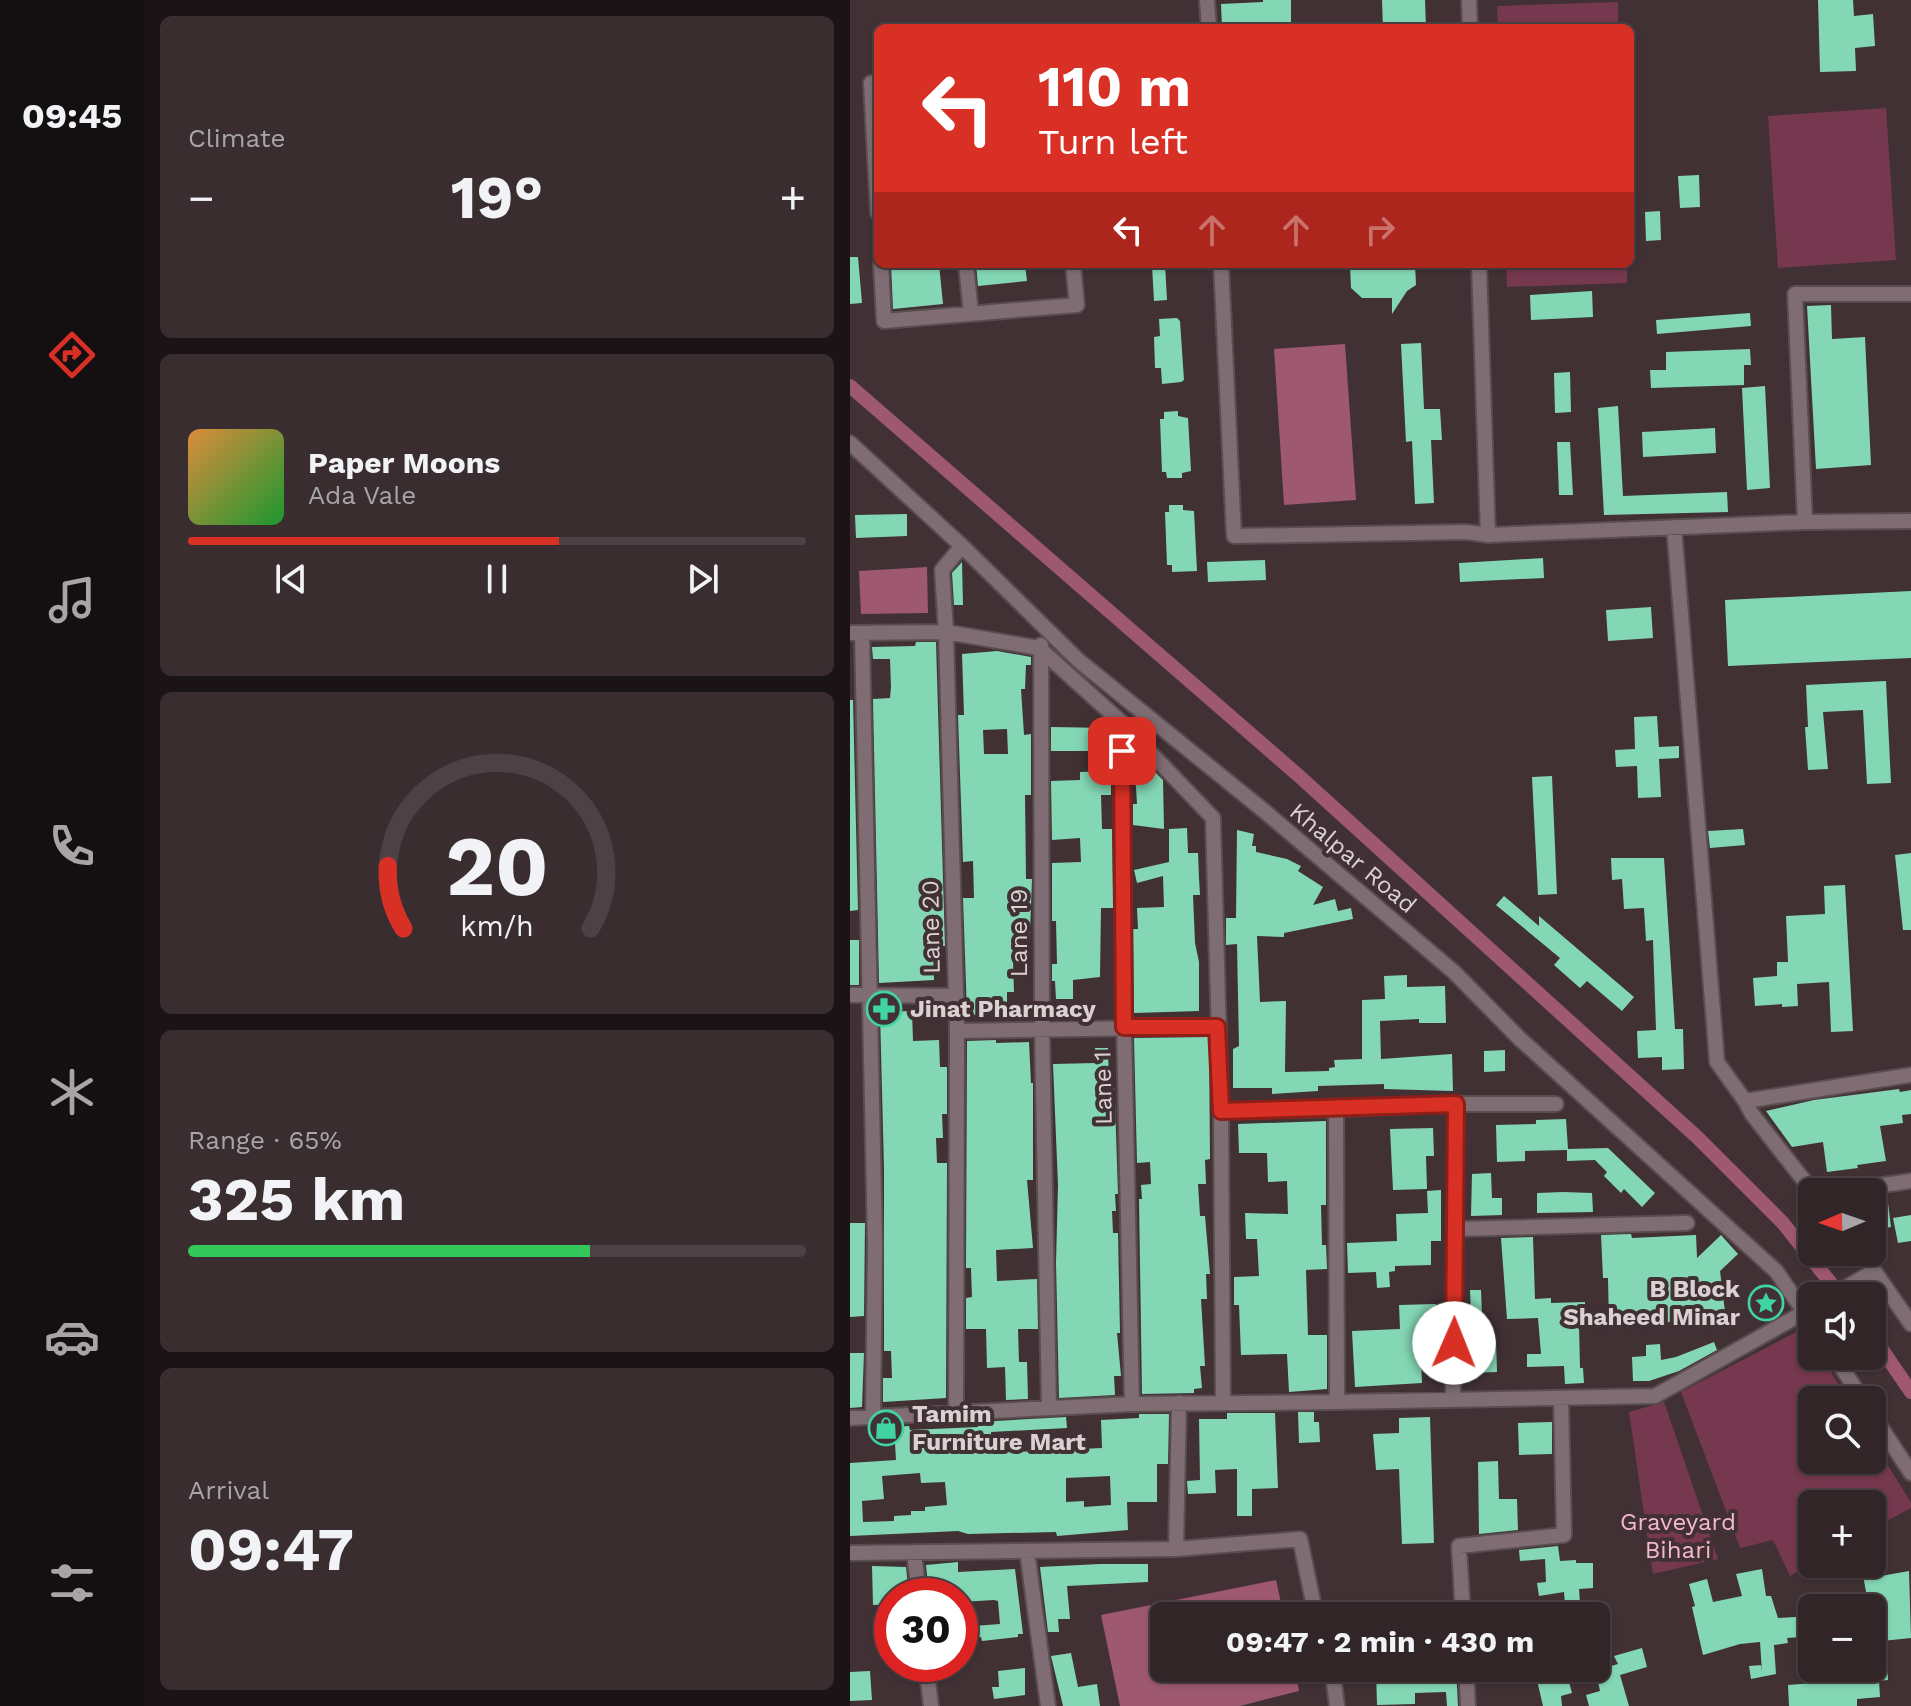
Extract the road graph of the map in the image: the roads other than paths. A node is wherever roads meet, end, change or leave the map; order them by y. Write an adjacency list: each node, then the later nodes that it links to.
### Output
1 (1207, 0): 3 (street)
2 (1469, 0): 4 (street)
3 (1209, 24)
4 (1470, 24)
5 (874, 83): 6 (street)
6 (874, 139)
7 (881, 268): 13 (street)
8 (966, 268): 13 (street)
9 (1073, 268): 13 (street)
10 (1221, 268): 18 (street)
11 (1479, 268): 18 (street)
12 (1911, 294): 16 (street)
13 (971, 314)
14 (850, 443): 19 (street, Khalpar Road)
15 (1911, 521): 16 (street)
16 (1805, 522): 17 (street)
17 (1674, 527): 18 (street); 33 (street)
18 (1488, 535)
19 (962, 546): 20 (street, Khalpar Road); 21 (street, Lane 20)
20 (1047, 630): 23 (street); 46 (street, Khalpar Road)
21 (946, 632): 22 (street); 23 (street); 27 (street, Lane 20)
22 (856, 633): 26 (street)
23 (1039, 648): 24 (street); 30 (street, Lane 19)
24 (1121, 722): 28 (street, Lane 1); 29 (street)
25 (850, 995): 26 (street)
26 (870, 995): 27 (street); 57 (street)
27 (955, 996): 31 (street, Lane 20)
28 (1124, 1027): 29 (street); 30 (street); 54 (street, Lane 1)
29 (1217, 1027): 37 (street)
30 (1042, 1030): 31 (street); 55 (street, Lane 19)
31 (957, 1031): 56 (street, Lane 20)
32 (1911, 1075): 33 (street)
33 (1745, 1101): 38 (street)
34 (1456, 1104): 35 (street); 36 (street); 42 (street)
35 (1556, 1104)
36 (1336, 1109): 37 (street); 52 (street)
37 (1221, 1111): 51 (street)
38 (1802, 1178)
39 (1911, 1181): 40 (street)
40 (1886, 1185)
41 (1687, 1223): 42 (street)
42 (1456, 1229): 50 (street)
43 (1871, 1266): 44 (street)
44 (1874, 1271): 45 (street); 48 (street)
45 (1856, 1282)
46 (1798, 1299)
47 (1798, 1320): 49 (street)
48 (1911, 1324)
49 (1561, 1398): 50 (street); 67 (street)
50 (1453, 1400): 52 (street)
51 (1223, 1402): 52 (street); 53 (street)
52 (1337, 1402)
53 (1179, 1403): 54 (street); 61 (street)
54 (1132, 1404): 55 (street)
55 (1049, 1408): 56 (street)
56 (956, 1412): 57 (street)
57 (873, 1417): 58 (street)
58 (850, 1418)
59 (1886, 1435): 60 (street)
60 (1911, 1473)
61 (1176, 1549): 62 (street); 66 (street)
62 (1027, 1551): 63 (street); 72 (street)
63 (914, 1552): 64 (street); 65 (street)
64 (850, 1553)
65 (917, 1578)
66 (1313, 1602)
67 (1462, 1602)
68 (928, 1682): 71 (street)
69 (1334, 1682): 73 (street)
70 (1467, 1682): 74 (street)
71 (931, 1706)
72 (1048, 1706)
73 (1337, 1706)
74 (1468, 1706)

